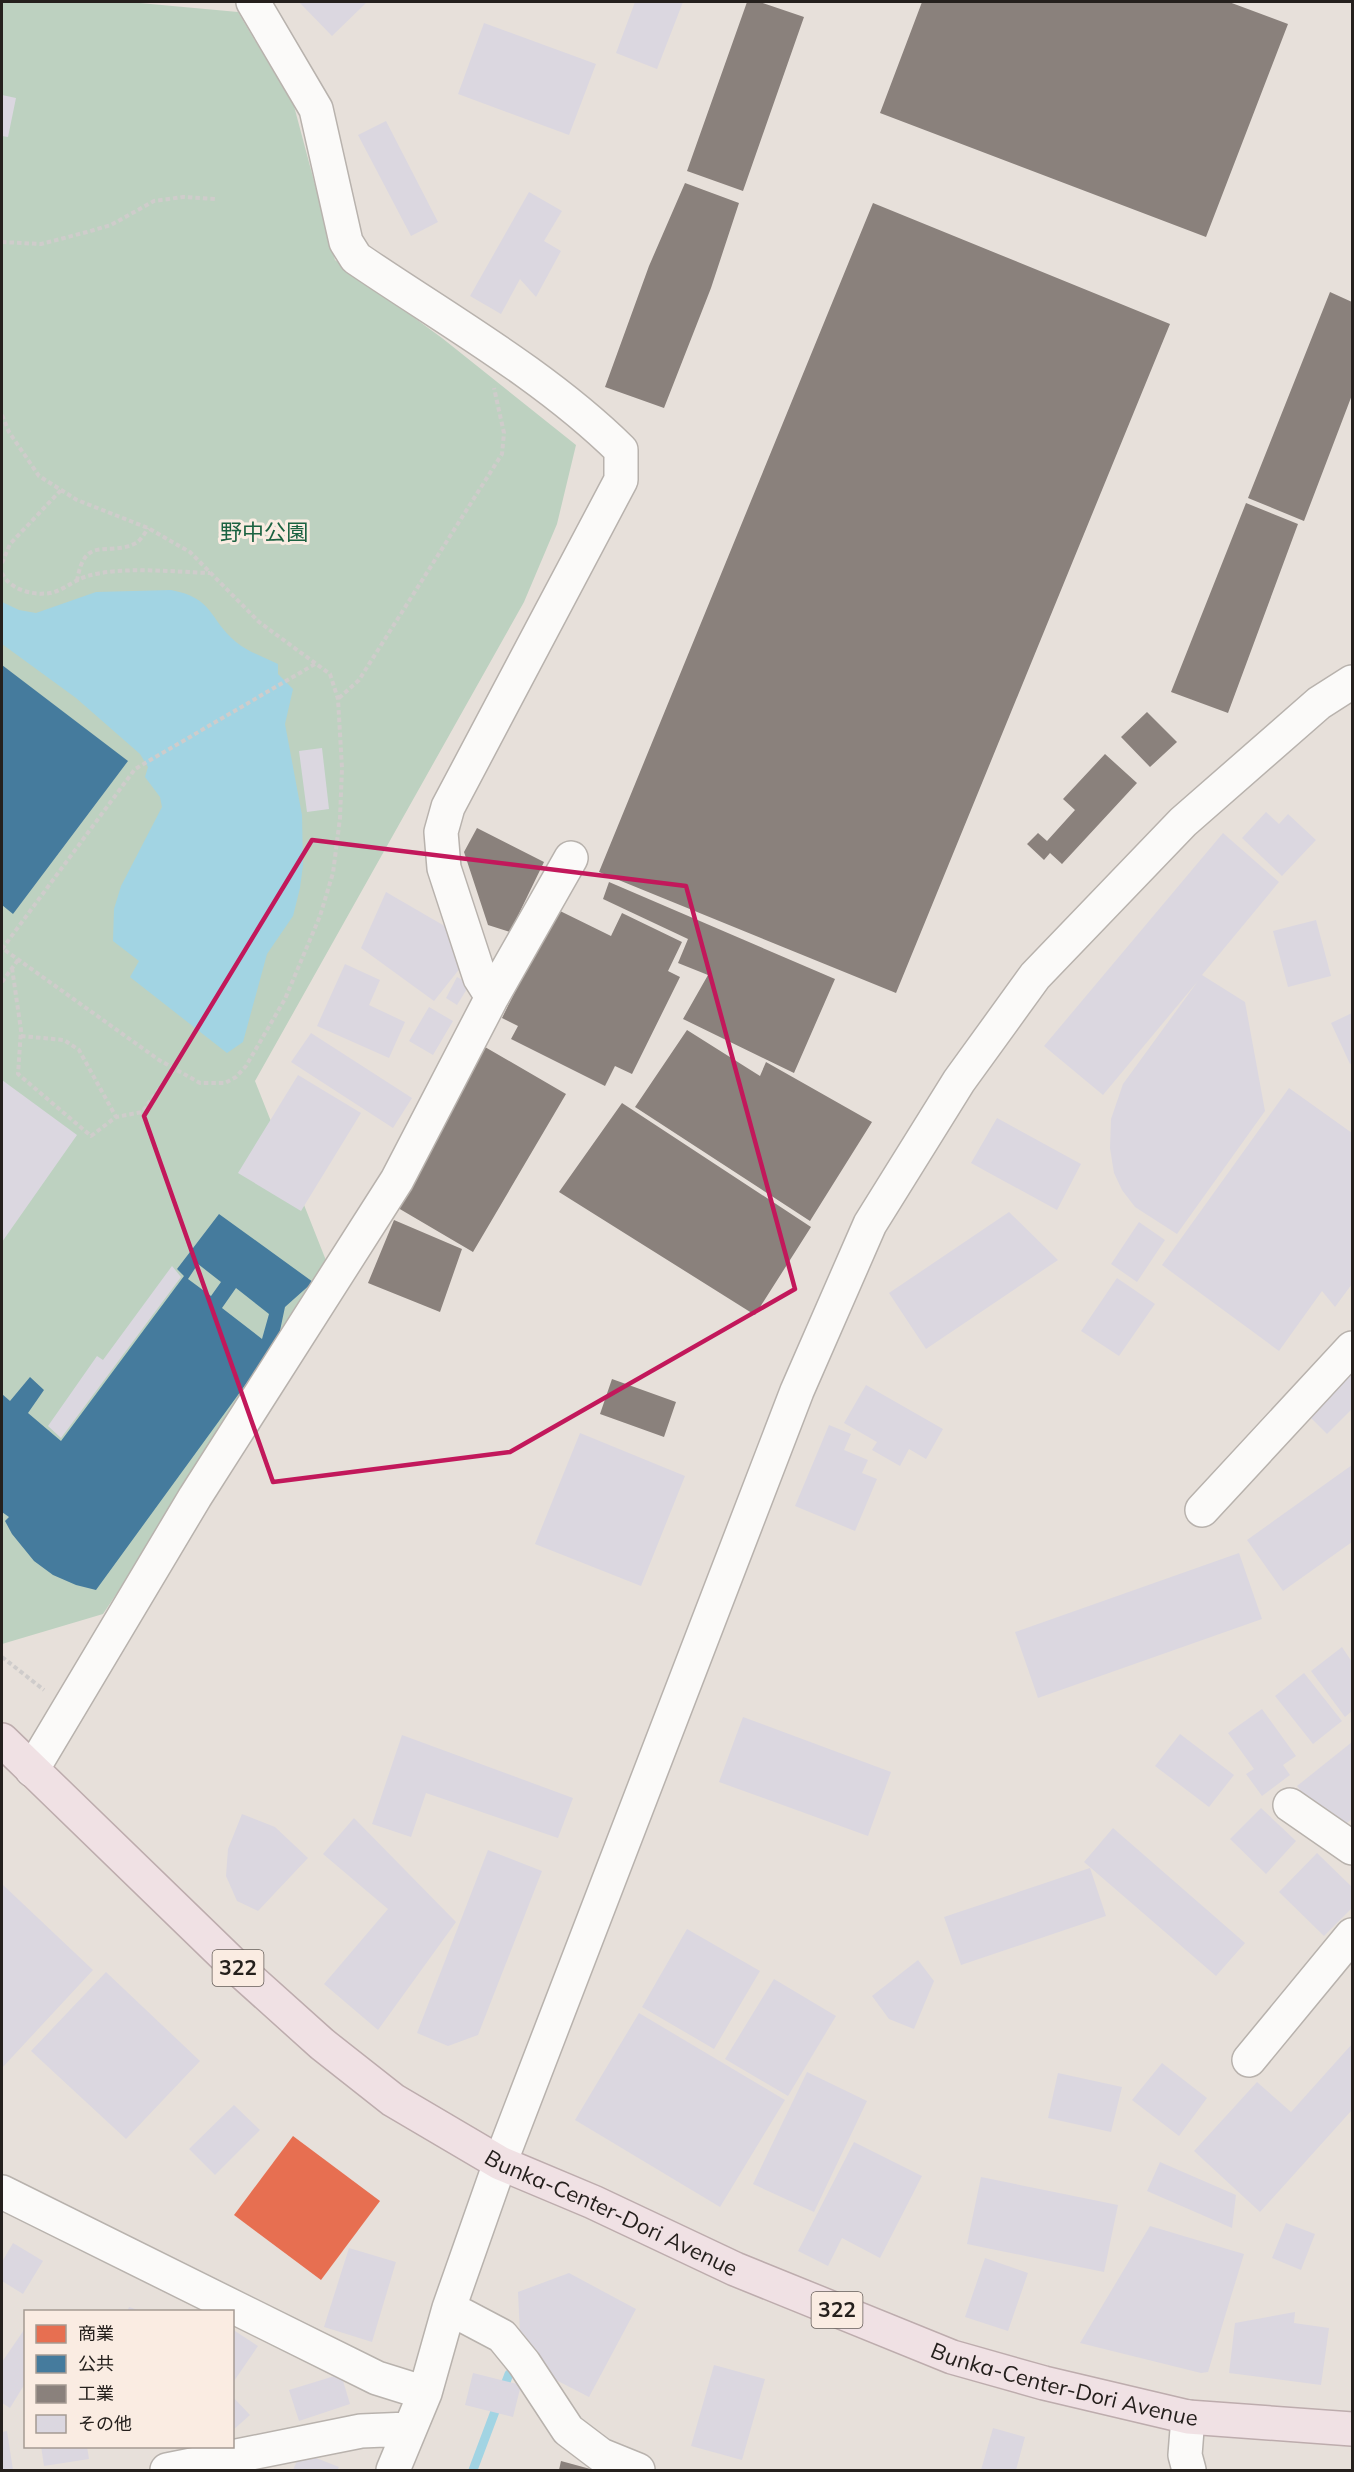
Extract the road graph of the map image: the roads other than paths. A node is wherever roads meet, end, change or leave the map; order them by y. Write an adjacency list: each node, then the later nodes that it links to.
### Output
1 (253, 2): 4 (street)
2 (1353, 682): 13 (street)
3 (571, 858): 4 (street)
4 (492, 997): 8 (street)
5 (1353, 1348): 6 (street)
6 (1202, 1510)
7 (2, 1740): 8 (highway, Bunka-Center-Dori Avenue / 322)
8 (32, 1770): 13 (highway, Bunka-Center-Dori Avenue / 322)
9 (1290, 1805): 10 (street)
10 (1353, 1848)
11 (1353, 1935): 12 (street)
12 (1249, 2060)
13 (500, 2163): 15 (street); 17 (highway, Bunka-Center-Dori Avenue / 322)
14 (2, 2192): 16 (street)
15 (449, 2308): 16 (street); 22 (street)
16 (425, 2393): 18 (street)
17 (1188, 2417): 19 (highway, Bunka-Center-Dori Avenue / 322); 23 (street)
18 (409, 2429): 20 (street); 21 (street)
19 (1353, 2430)
20 (167, 2470)
21 (393, 2470)
22 (638, 2470)
23 (1189, 2470)

